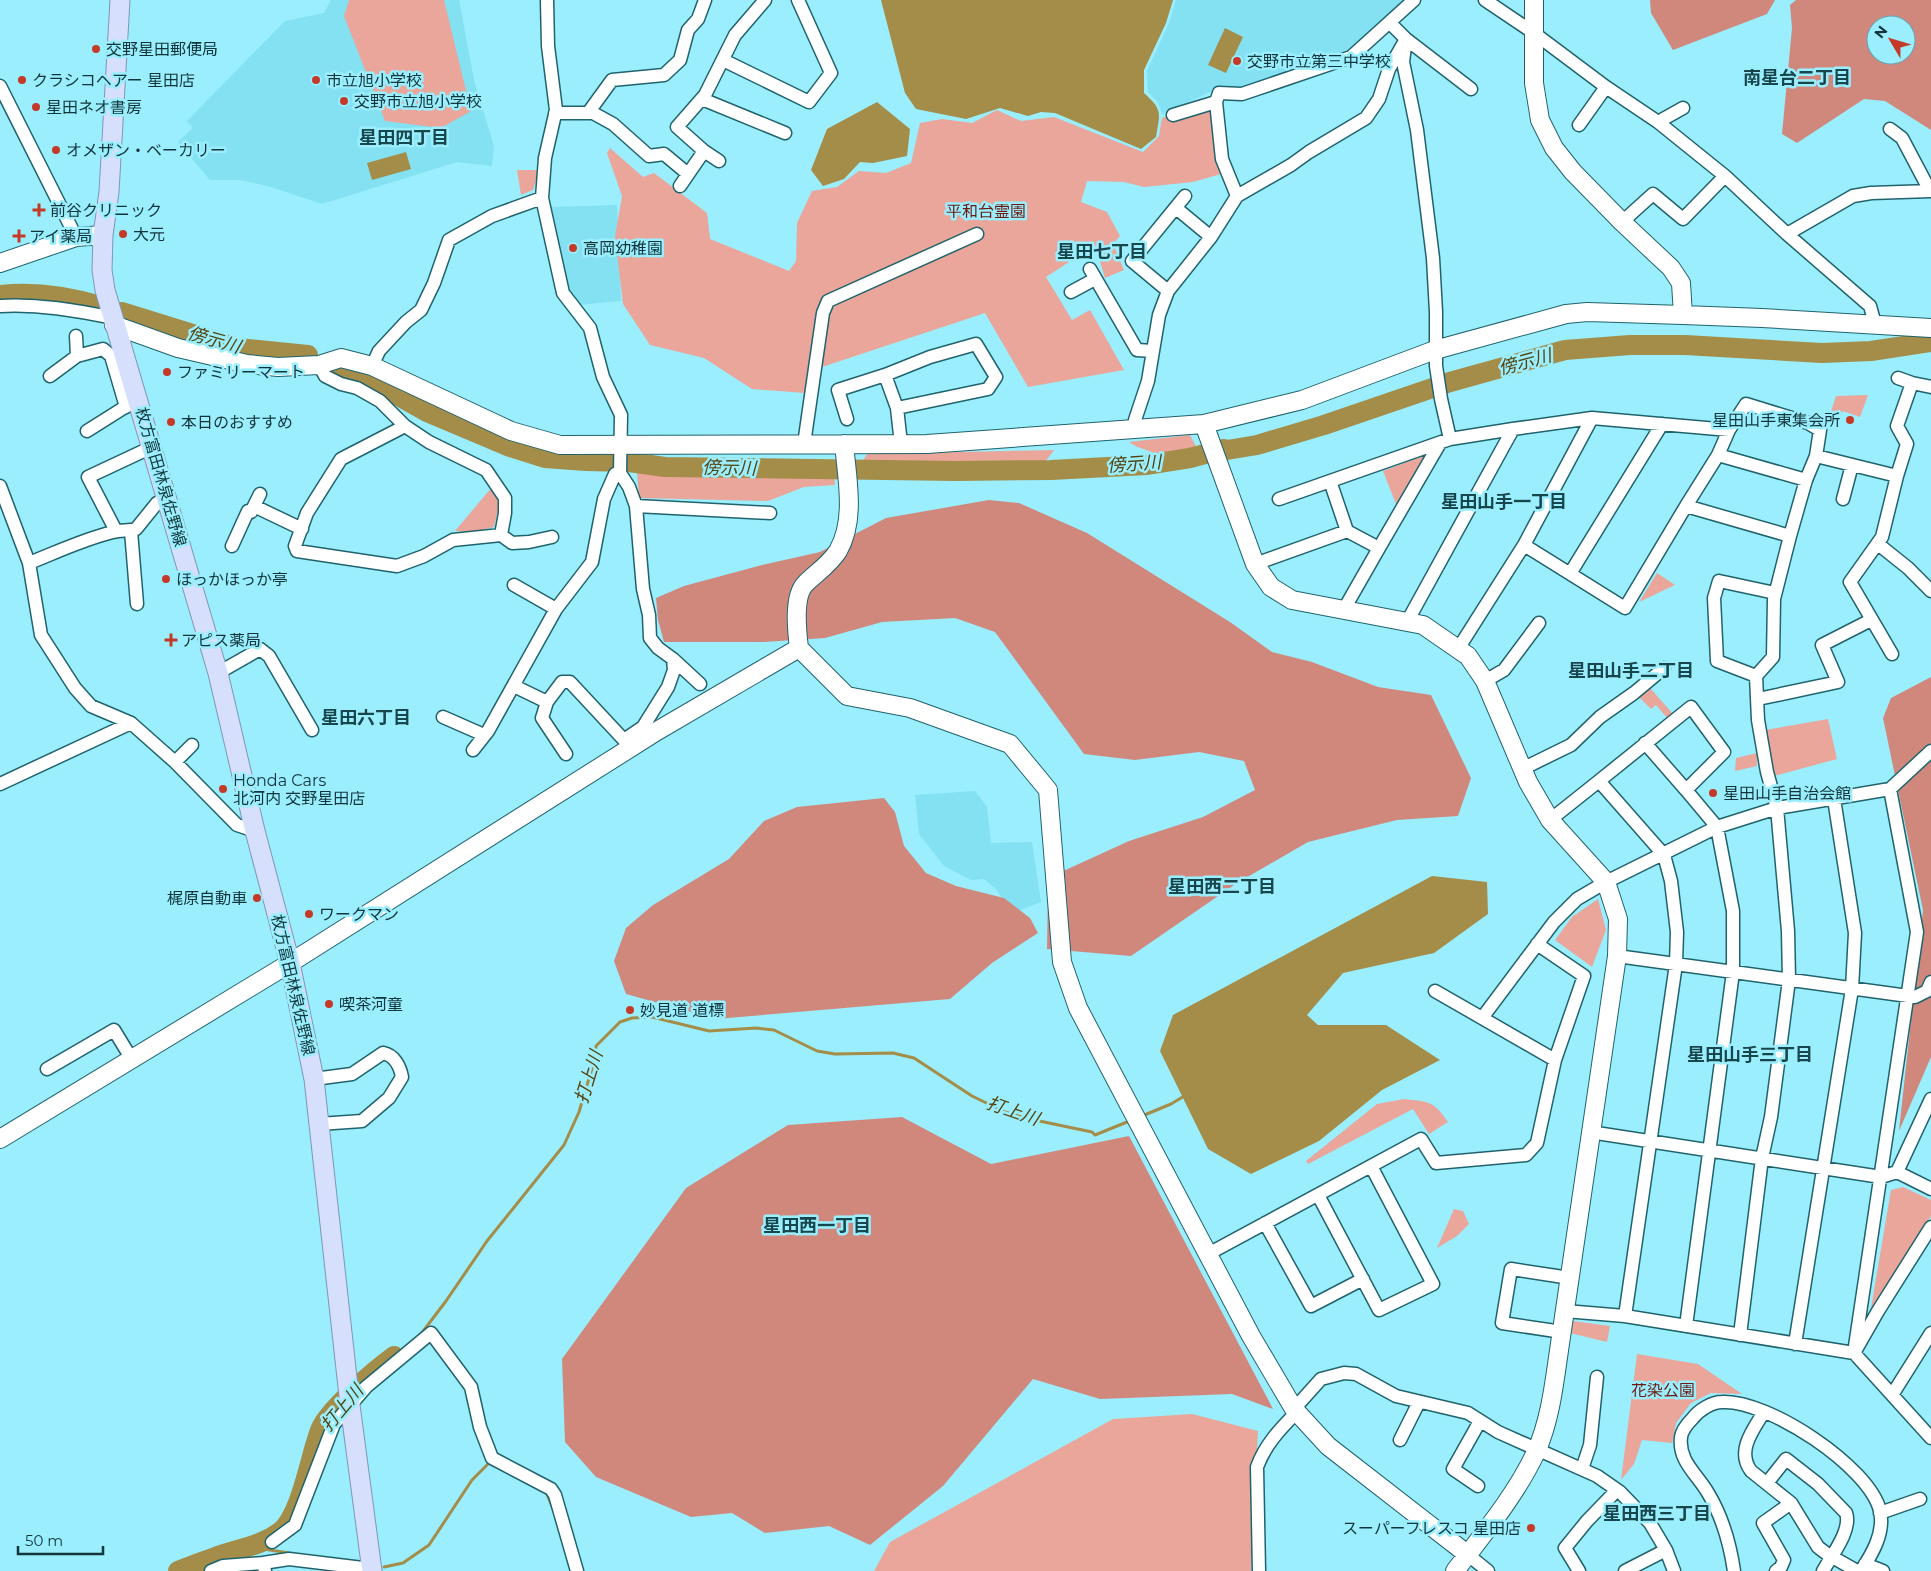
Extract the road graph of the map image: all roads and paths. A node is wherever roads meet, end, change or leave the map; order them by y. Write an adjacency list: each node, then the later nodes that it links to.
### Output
1 (120, 0): 39 (main road, 枚方富田林泉佐野線)
2 (547, 0): 19 (street)
3 (705, 0): 20 (street)
4 (765, 0): 12 (street)
5 (798, 0): 12 (street)
6 (1414, 0): 9 (street)
7 (1485, 0): 10 (street)
8 (1534, 0): 10 (street)
9 (1390, 23): 11 (street); 17 (street)
10 (1534, 33): 14 (street); 36 (street)
11 (1406, 39): 15 (street); 33 (street); 53 (street)
12 (723, 60): 16 (street)
13 (0, 86): 40 (street)
14 (1606, 87): 22 (street); 23 (street)
15 (1472, 89)
16 (702, 99): 25 (street); 26 (street)
17 (1216, 102): 21 (street); 33 (street)
18 (1683, 108): 22 (street)
19 (555, 113): 20 (street); 34 (street)
20 (588, 113): 28 (street)
21 (1173, 115)
22 (1658, 122): 29 (street)
23 (1580, 126)
24 (1890, 128): 31 (street)
25 (785, 133)
26 (704, 151): 27 (street); 28 (street)
27 (719, 161)
28 (688, 174): 30 (street)
29 (1725, 176): 36 (street); 38 (street)
30 (680, 186)
31 (1931, 191): 38 (street)
32 (1185, 196): 35 (street)
33 (1237, 196): 41 (street)
34 (542, 198): 55 (street); 79 (street)
35 (1176, 208): 41 (street); 43 (street)
36 (1622, 222): 46 (street)
37 (977, 234): 73 (street)
38 (1786, 234): 48 (street)
39 (103, 235): 40 (street); 47 (main road, 枚方富田林泉佐野線)
40 (76, 237): 42 (street)
41 (1211, 237): 43 (street)
42 (0, 262)
43 (1168, 291): 51 (street)
44 (1071, 292): 51 (street)
45 (0, 306): 47 (street)
46 (1683, 315): 48 (street); 53 (street)
47 (114, 321): 54 (street); 61 (main road, 枚方富田林泉佐野線)
48 (1875, 324): 49 (street)
49 (1931, 328)
50 (76, 336): 52 (street)
51 (1153, 351): 69 (street)
52 (77, 356): 57 (street); 61 (street)
53 (1435, 358): 65 (street); 72 (street)
54 (319, 365): 55 (street); 67 (street)
55 (372, 366): 79 (street)
56 (885, 375): 62 (street); 62 (street); 64 (street)
57 (50, 376)
58 (1898, 378): 59 (street)
59 (1912, 383): 60 (street); 81 (street)
60 (1931, 388)
61 (132, 403): 71 (street); 76 (main road, 枚方富田林泉佐野線)
62 (897, 408): 75 (street)
63 (1592, 418): 66 (street); 68 (street); 101 (street)
64 (847, 420)
65 (1204, 424): 69 (street); 105 (street)
66 (1662, 424): 70 (street); 106 (street)
67 (405, 426): 93 (street); 97 (street)
68 (1513, 428): 72 (street); 114 (street)
69 (1134, 429): 75 (street)
70 (1729, 430): 77 (street); 78 (street)
71 (87, 431)
72 (1445, 441): 83 (street); 103 (street)
73 (804, 444): 74 (street); 79 (street)
74 (844, 444): 75 (street); 116 (street)
75 (901, 444)
76 (152, 447): 86 (main road, 枚方富田林泉佐野線); 94 (street)
77 (1718, 455): 82 (street); 91 (street)
78 (1816, 456): 80 (street); 82 (street)
79 (620, 461): 90 (street); 111 (street)
80 (1852, 465): 81 (street); 88 (street)
81 (1897, 476): 100 (street)
82 (1806, 480): 98 (street)
83 (1330, 481): 87 (street); 96 (street)
84 (0, 486): 104 (street)
85 (260, 494): 89 (street)
86 (167, 498): 95 (street); 121 (main road, 枚方富田林泉佐野線)
87 (1279, 498)
88 (1843, 499)
89 (254, 506): 93 (street); 102 (street)
90 (636, 506): 92 (street); 119 (street)
91 (1686, 506): 98 (street); 106 (street)
92 (770, 513)
93 (302, 529): 97 (street)
94 (116, 531): 95 (street); 104 (street)
95 (131, 531): 110 (street)
96 (1347, 532): 103 (street); 105 (street)
97 (501, 535): 99 (street)
98 (1790, 536): 109 (street)
99 (552, 537)
100 (1878, 544): 108 (street); 113 (street)
101 (1524, 545): 106 (street); 117 (street)
102 (232, 546)
103 (1379, 548): 112 (street)
104 (29, 562): 129 (street)
105 (1255, 564): 112 (street)
106 (1571, 572)
107 (514, 585): 111 (street)
108 (1931, 592)
109 (1775, 593): 122 (street); 122 (street)
110 (137, 604)
111 (556, 609): 125 (street)
112 (1343, 611): 114 (street)
113 (1871, 620): 118 (street); 126 (street)
114 (1407, 622): 117 (street)
115 (1539, 623): 123 (street)
116 (799, 648): 134 (street); 181 (street)
117 (1458, 649): 123 (street)
118 (1892, 654)
119 (673, 659): 124 (street); 134 (street)
120 (1664, 668): 139 (street)
121 (218, 673): 130 (street); 148 (main road, 枚方富田林泉佐野線)
122 (1756, 676): 126 (street)
123 (1485, 680): 139 (street)
124 (700, 684)
125 (514, 686): 127 (street); 131 (street)
126 (1758, 699): 145 (street)
127 (547, 702): 134 (street); 137 (street)
128 (443, 717): 131 (street)
129 (130, 724): 138 (street); 141 (street)
130 (312, 730)
131 (484, 735): 135 (street)
132 (1645, 743): 140 (street); 143 (street); 143 (street)
133 (192, 745): 138 (street)
134 (627, 745): 153 (street)
135 (473, 750)
136 (1931, 751): 142 (street)
137 (566, 754)
138 (176, 762): 148 (street)
139 (1522, 769): 146 (street)
140 (1599, 781): 146 (street); 149 (street)
141 (0, 784)
142 (1890, 789): 144 (street); 160 (street)
143 (1686, 790): 147 (street)
144 (1834, 799): 145 (street); 158 (street)
145 (1777, 808): 147 (street); 156 (street)
146 (1550, 820): 150 (street)
147 (1717, 827): 149 (street); 155 (street)
148 (255, 831): 153 (main road, 枚方富田林泉佐野線)
149 (1664, 855): 150 (street); 154 (street)
150 (1606, 882): 151 (street); 152 (street)
151 (1537, 944): 161 (street); 163 (street)
152 (1617, 956): 154 (street); 168 (street)
153 (290, 963): 162 (street); 165 (main road, 枚方富田林泉佐野線)
154 (1676, 964): 155 (street); 170 (street)
155 (1733, 972): 156 (street); 171 (street)
156 (1789, 980): 158 (street); 172 (street)
157 (1931, 982): 160 (street)
158 (1852, 989): 160 (street); 174 (street)
159 (1435, 991): 161 (street)
160 (1908, 996): 176 (street)
161 (1482, 1018): 163 (street)
162 (131, 1058): 164 (street); 169 (street)
163 (1555, 1060): 173 (street)
164 (47, 1069)
165 (314, 1079): 167 (main road, 枚方富田林泉佐野線); 167 (street)
166 (1931, 1099): 175 (street)
167 (319, 1124): 195 (main road, 枚方富田林泉佐野線)
168 (1590, 1132): 170 (street); 182 (street)
169 (0, 1139)
170 (1650, 1141): 171 (street); 185 (street)
171 (1709, 1150): 172 (street); 186 (street)
172 (1762, 1158): 174 (street); 189 (street)
173 (1371, 1166): 178 (street); 183 (street)
174 (1824, 1167): 176 (street); 190 (street)
175 (1896, 1172): 176 (street); 177 (street)
176 (1881, 1177): 191 (street)
177 (1931, 1189)
178 (1318, 1195): 179 (street); 183 (street)
179 (1265, 1224): 181 (street); 183 (street)
180 (1931, 1227): 191 (street)
181 (1208, 1254): 196 (street)
182 (1570, 1278): 184 (street); 187 (street)
183 (1363, 1279)
184 (1565, 1311): 185 (street); 187 (street)
185 (1625, 1316): 186 (street)
186 (1686, 1326): 189 (street)
187 (1562, 1332): 201 (street)
188 (1931, 1333): 193 (street)
189 (1740, 1335): 190 (street)
190 (1795, 1344): 191 (street)
191 (1854, 1353): 193 (street)
192 (1597, 1377): 202 (street)
193 (1892, 1395): 199 (street)
194 (1419, 1402): 196 (street); 198 (street); 200 (street)
195 (350, 1405): 209 (street); 215 (main road, 枚方富田林泉佐野線); 217 (street)
196 (1295, 1411): 211 (street); 218 (street)
197 (1764, 1412): 203 (street); 208 (street); 224 (street)
198 (1480, 1421): 201 (street); 204 (street)
199 (1931, 1438)
200 (1400, 1440)
201 (1536, 1450): 202 (street); 211 (street)
202 (1582, 1468): 205 (street)
203 (1767, 1484): 207 (street); 212 (street)
204 (1478, 1486)
205 (1616, 1490): 210 (street); 221 (street)
206 (1920, 1499): 208 (street)
207 (1792, 1503): 212 (street); 225 (street)
208 (1880, 1513): 214 (street)
209 (272, 1542)
210 (1666, 1550): 222 (street); 223 (street)
211 (1468, 1554): 219 (street); 220 (street)
212 (1831, 1557): 214 (street); 226 (street)
213 (264, 1567): 215 (street); 216 (street)
214 (1861, 1569): 227 (street)
215 (372, 1570)
216 (211, 1571)
217 (577, 1571)
218 (1259, 1571)
219 (1455, 1571)
220 (1488, 1571)
221 (1579, 1571)
222 (1625, 1571)
223 (1674, 1571)
224 (1734, 1571)
225 (1776, 1571)
226 (1823, 1571)
227 (1883, 1571)

